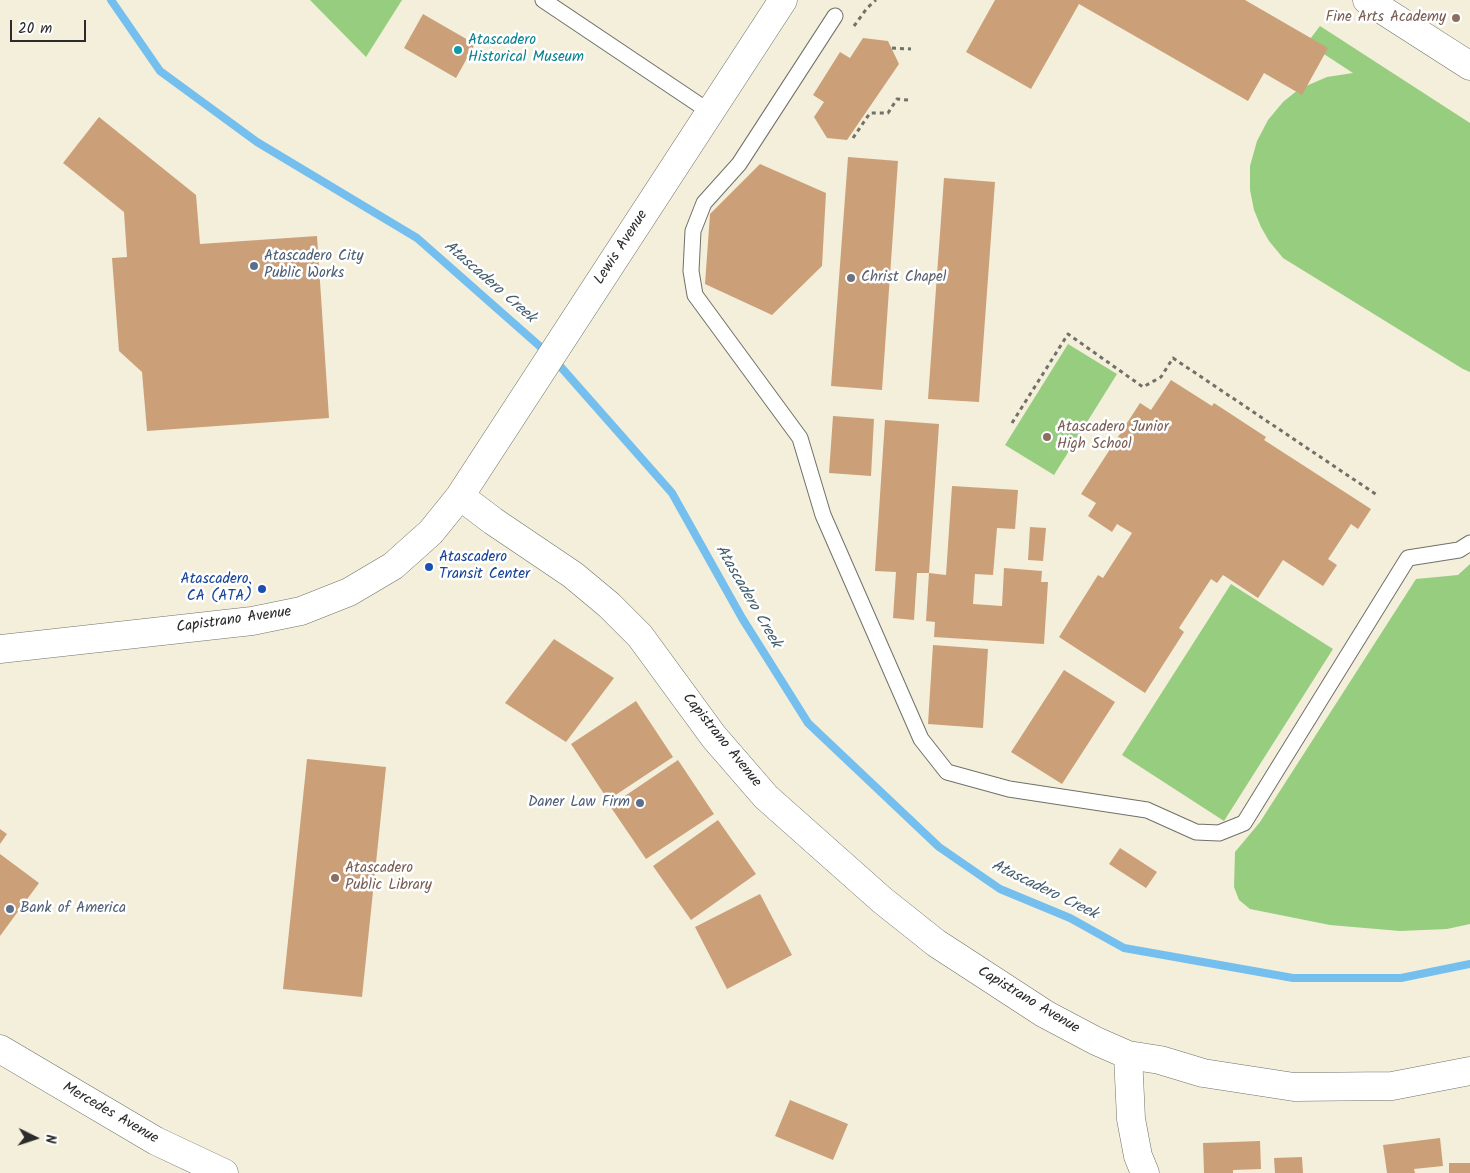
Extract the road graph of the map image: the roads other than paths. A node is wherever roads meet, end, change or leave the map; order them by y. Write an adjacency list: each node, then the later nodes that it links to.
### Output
1 (543, 0): 6 (lane)
2 (783, 0): 6 (street, Lewis Avenue)
3 (1367, 0): 5 (street)
4 (835, 16): 8 (lane)
5 (1470, 66)
6 (710, 112): 7 (street, Lewis Avenue)
7 (460, 496): 9 (street, Capistrano Avenue); 11 (street, Capistrano Avenue)
8 (1470, 543)
9 (0, 650)
10 (0, 1049): 13 (street, Mercedes Avenue)
11 (1128, 1055): 12 (street, Capistrano Avenue); 14 (street)
12 (1470, 1072)
13 (224, 1173)
14 (1146, 1173)

